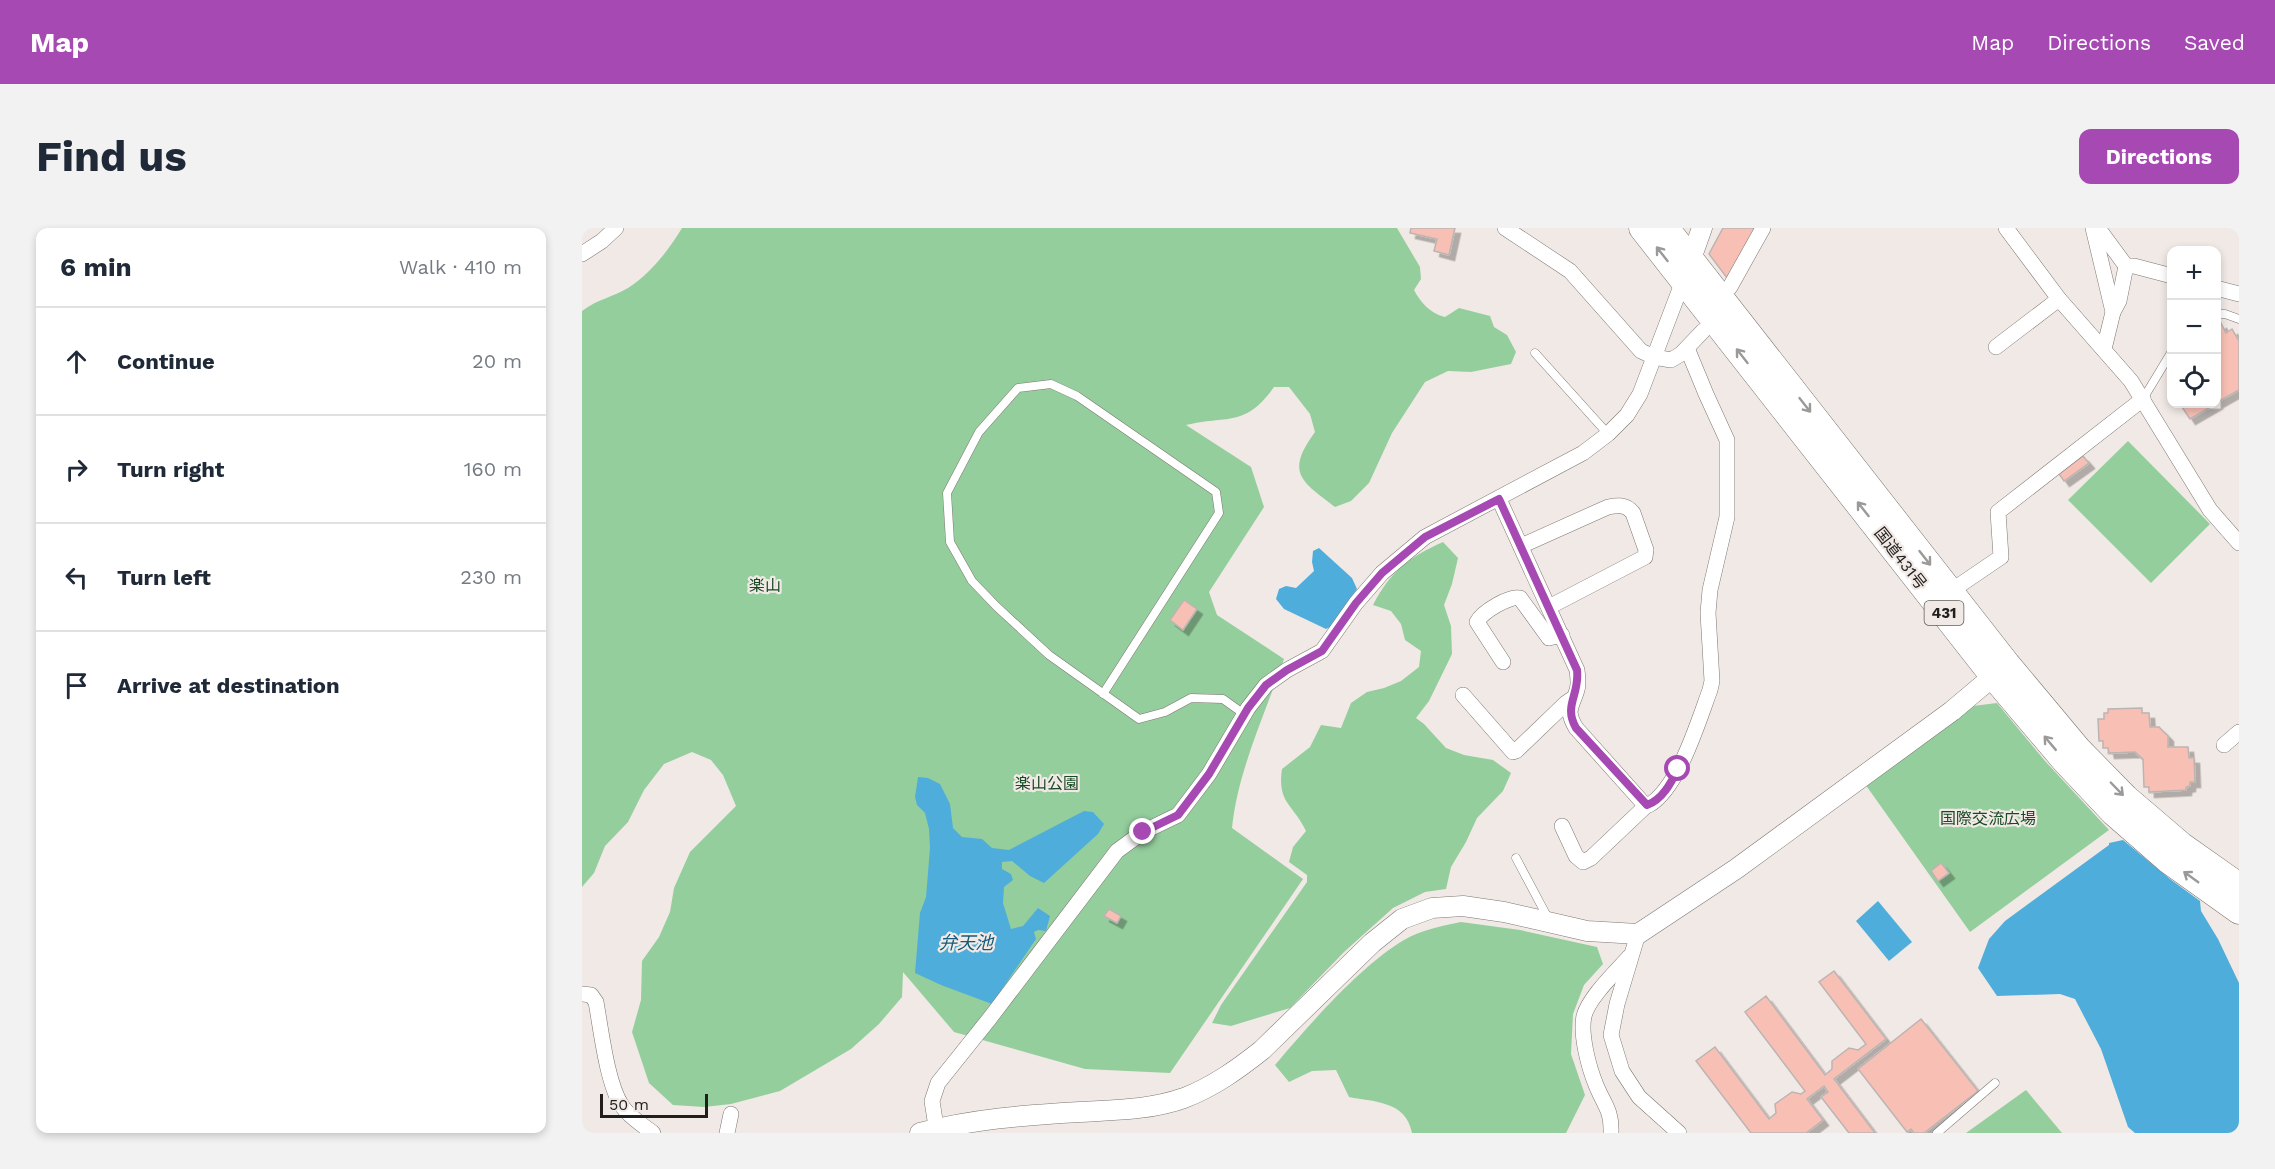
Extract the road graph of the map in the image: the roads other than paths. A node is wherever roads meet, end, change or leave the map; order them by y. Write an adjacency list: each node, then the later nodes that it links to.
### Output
1 (616, 228): 10 (street)
2 (1505, 228): 27 (street)
3 (1642, 228): 12 (highway, 国道431号 / 431, one-way to 3)
4 (1666, 228): 12 (highway, 国道431号 / 431)
5 (1702, 228): 12 (street)
6 (1763, 228): 14 (street)
7 (2006, 228): 17 (street)
8 (2093, 228): 18 (street)
9 (2098, 228): 11 (street)
10 (582, 254)
11 (2126, 266): 13 (street); 18 (street)
12 (1687, 270): 27 (street); 33 (highway, 国道431号 / 431, one-way to 33); 37 (highway, 国道431号 / 431, one-way to 12)
13 (2167, 275)
14 (1730, 287)
15 (2221, 289): 16 (street)
16 (2239, 294)
17 (2059, 299): 22 (street); 24 (street)
18 (2113, 312): 24 (street)
19 (2221, 314): 20 (lane)
20 (2239, 319)
21 (1703, 331): 23 (street)
22 (1996, 347)
23 (1688, 348): 27 (street); 44 (street)
24 (2104, 349): 28 (street)
25 (1535, 354): 29 (lane)
26 (2170, 354): 28 (lane)
27 (1654, 357): 29 (street)
28 (2143, 399): 31 (street); 33 (street)
29 (1608, 434): 30 (street)
30 (1499, 499): 32 (street); 41 (street)
31 (2239, 543)
32 (1521, 546): 34 (street); 34 (street)
33 (1951, 591): 37 (highway, 国道431号 / 431)
34 (1549, 607): 35 (street)
35 (1562, 634): 36 (street); 40 (street)
36 (1503, 662)
37 (2000, 670): 47 (highway, 国道431号 / 431, one-way to 47); 48 (highway, 国道431号 / 431, one-way to 37); 50 (street)
38 (1103, 694): 38 (lane); 41 (lane)
39 (1463, 695): 40 (street)
40 (1572, 699): 44 (street)
41 (1244, 714): 54 (street)
42 (2239, 732): 43 (street)
43 (2224, 746)
44 (1647, 805): 45 (street)
45 (1562, 826)
46 (1516, 858): 49 (lane)
47 (2239, 886)
48 (2239, 911)
49 (1550, 923): 50 (street); 54 (street)
50 (1636, 944): 57 (street); 58 (street)
51 (582, 994): 55 (street)
52 (1995, 1083): 59 (lane)
53 (730, 1114): 56 (street)
54 (931, 1132)
55 (653, 1133)
56 (727, 1133)
57 (1611, 1133)
58 (1679, 1133)
59 (1937, 1133)

